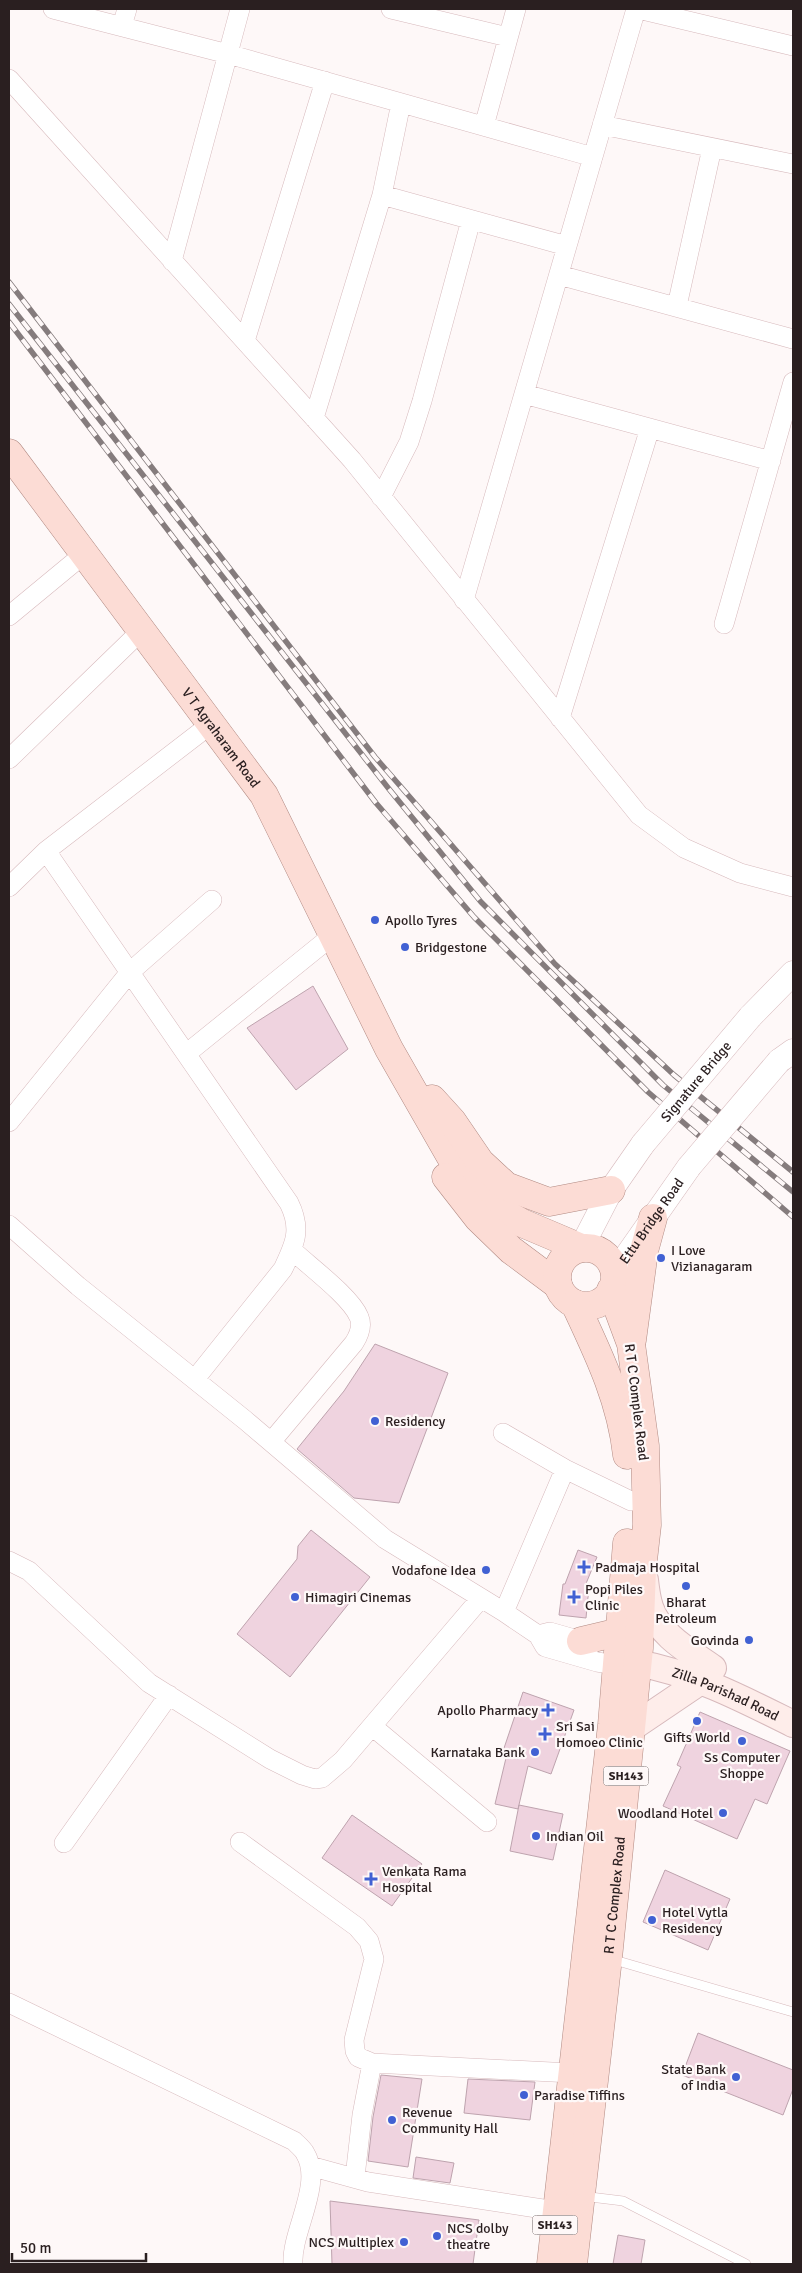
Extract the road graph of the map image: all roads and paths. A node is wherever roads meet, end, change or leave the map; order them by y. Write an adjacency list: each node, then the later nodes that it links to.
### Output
1 (53, 9): 7 (street)
2 (240, 9): 10 (street)
3 (391, 9): 6 (street)
4 (516, 9): 8 (street)
5 (637, 9): 9 (street); 14 (street)
6 (419, 12): 8 (street)
7 (124, 18): 10 (street)
8 (508, 37): 15 (street)
9 (793, 46)
10 (228, 54): 12 (street); 22 (street)
11 (9, 79): 22 (street)
12 (325, 81): 13 (street); 26 (street)
13 (401, 103): 15 (street); 19 (street)
14 (602, 125): 16 (street); 17 (street)
15 (484, 126): 17 (street)
16 (712, 148): 18 (street); 24 (street)
17 (593, 157): 21 (street)
18 (793, 164)
19 (382, 195): 20 (street); 29 (street)
20 (471, 220): 21 (street); 33 (street)
21 (567, 246): 23 (street)
22 (172, 261): 26 (street)
23 (559, 275): 24 (street); 28 (street)
24 (677, 306): 25 (street)
25 (793, 339)
26 (245, 341): 29 (street)
27 (793, 382): 32 (street)
28 (524, 394): 30 (street); 35 (street)
29 (314, 418): 33 (street)
30 (650, 428): 32 (street); 39 (street)
31 (9, 453): 34 (main road, V T Agraharam Road)
32 (771, 461): 37 (street)
33 (381, 497): 35 (street)
34 (84, 554): 36 (street); 38 (main road, V T Agraharam Road)
35 (464, 600): 39 (street)
36 (9, 616)
37 (724, 624)
38 (142, 631): 40 (main road, V T Agraharam Road); 41 (street)
39 (560, 718): 44 (street)
40 (211, 724): 42 (street); 46 (main road, V T Agraharam Road)
41 (9, 759)
42 (46, 851): 43 (street); 47 (street)
43 (9, 887)
44 (793, 887)
45 (212, 900): 47 (street)
46 (332, 936): 49 (main road, V T Agraharam Road); 50 (street)
47 (130, 972): 50 (street); 52 (street)
48 (793, 972): 53 (street, Signature Bridge, bridge)
49 (388, 1049): 53 (main road); 56 (main road); 59 (main road)
50 (186, 1054): 57 (street)
51 (786, 1056): 54 (street, Ettu Bridge Road, bridge)
52 (9, 1122)
53 (611, 1190): 56 (street, Signature Bridge)
54 (653, 1218): 58 (street, Ettu Bridge Road); 60 (main road)
55 (9, 1225): 61 (street)
56 (589, 1249): 58 (main road); 59 (main road)
57 (292, 1250): 61 (street); 63 (street)
58 (613, 1282): 59 (main road); 60 (main road, R T C Complex Road / SH143)
59 (567, 1295): 65 (main road, SH143)
60 (631, 1344): 67 (main road, R T C Complex Road / SH143)
61 (195, 1380): 63 (street)
62 (503, 1433): 64 (street)
63 (271, 1442): 68 (street)
64 (565, 1469): 65 (street); 69 (street)
65 (632, 1501): 72 (main road, SH143)
66 (9, 1561): 74 (street)
67 (642, 1570): 72 (main road, R T C Complex Road / SH143); 73 (main road)
68 (481, 1598): 69 (street); 77 (street)
69 (504, 1612): 70 (street)
70 (538, 1635): 71 (street); 72 (street)
71 (581, 1641): 72 (main road)
72 (631, 1654): 73 (main road); 78 (main road, R T C Complex Road / SH143); 86 (main road, R T C Complex Road / SH143)
73 (707, 1675): 75 (main road, Zilla Parishad Road); 76 (main road, Zilla Parishad Road); 78 (main road)
74 (169, 1695): 77 (street); 81 (street)
75 (793, 1705)
76 (793, 1724)
77 (372, 1726): 79 (street)
78 (630, 1729): 82 (main road, R T C Complex Road / SH143)
79 (487, 1822)
80 (240, 1842): 85 (street)
81 (64, 1843)
82 (608, 1958): 84 (lane); 89 (main road, R T C Complex Road / SH143)
83 (9, 2003): 87 (street)
84 (793, 2012)
85 (372, 2062): 86 (street); 88 (street)
86 (572, 2073): 89 (main road, R T C Complex Road / SH143)
87 (310, 2166): 88 (street); 90 (street)
88 (355, 2177): 89 (street)
89 (567, 2195): 91 (main road, R T C Complex Road / SH143); 92 (main road, R T C Complex Road / SH143); 93 (lane)
90 (293, 2264)
91 (550, 2264)
92 (573, 2264)
93 (746, 2264)

